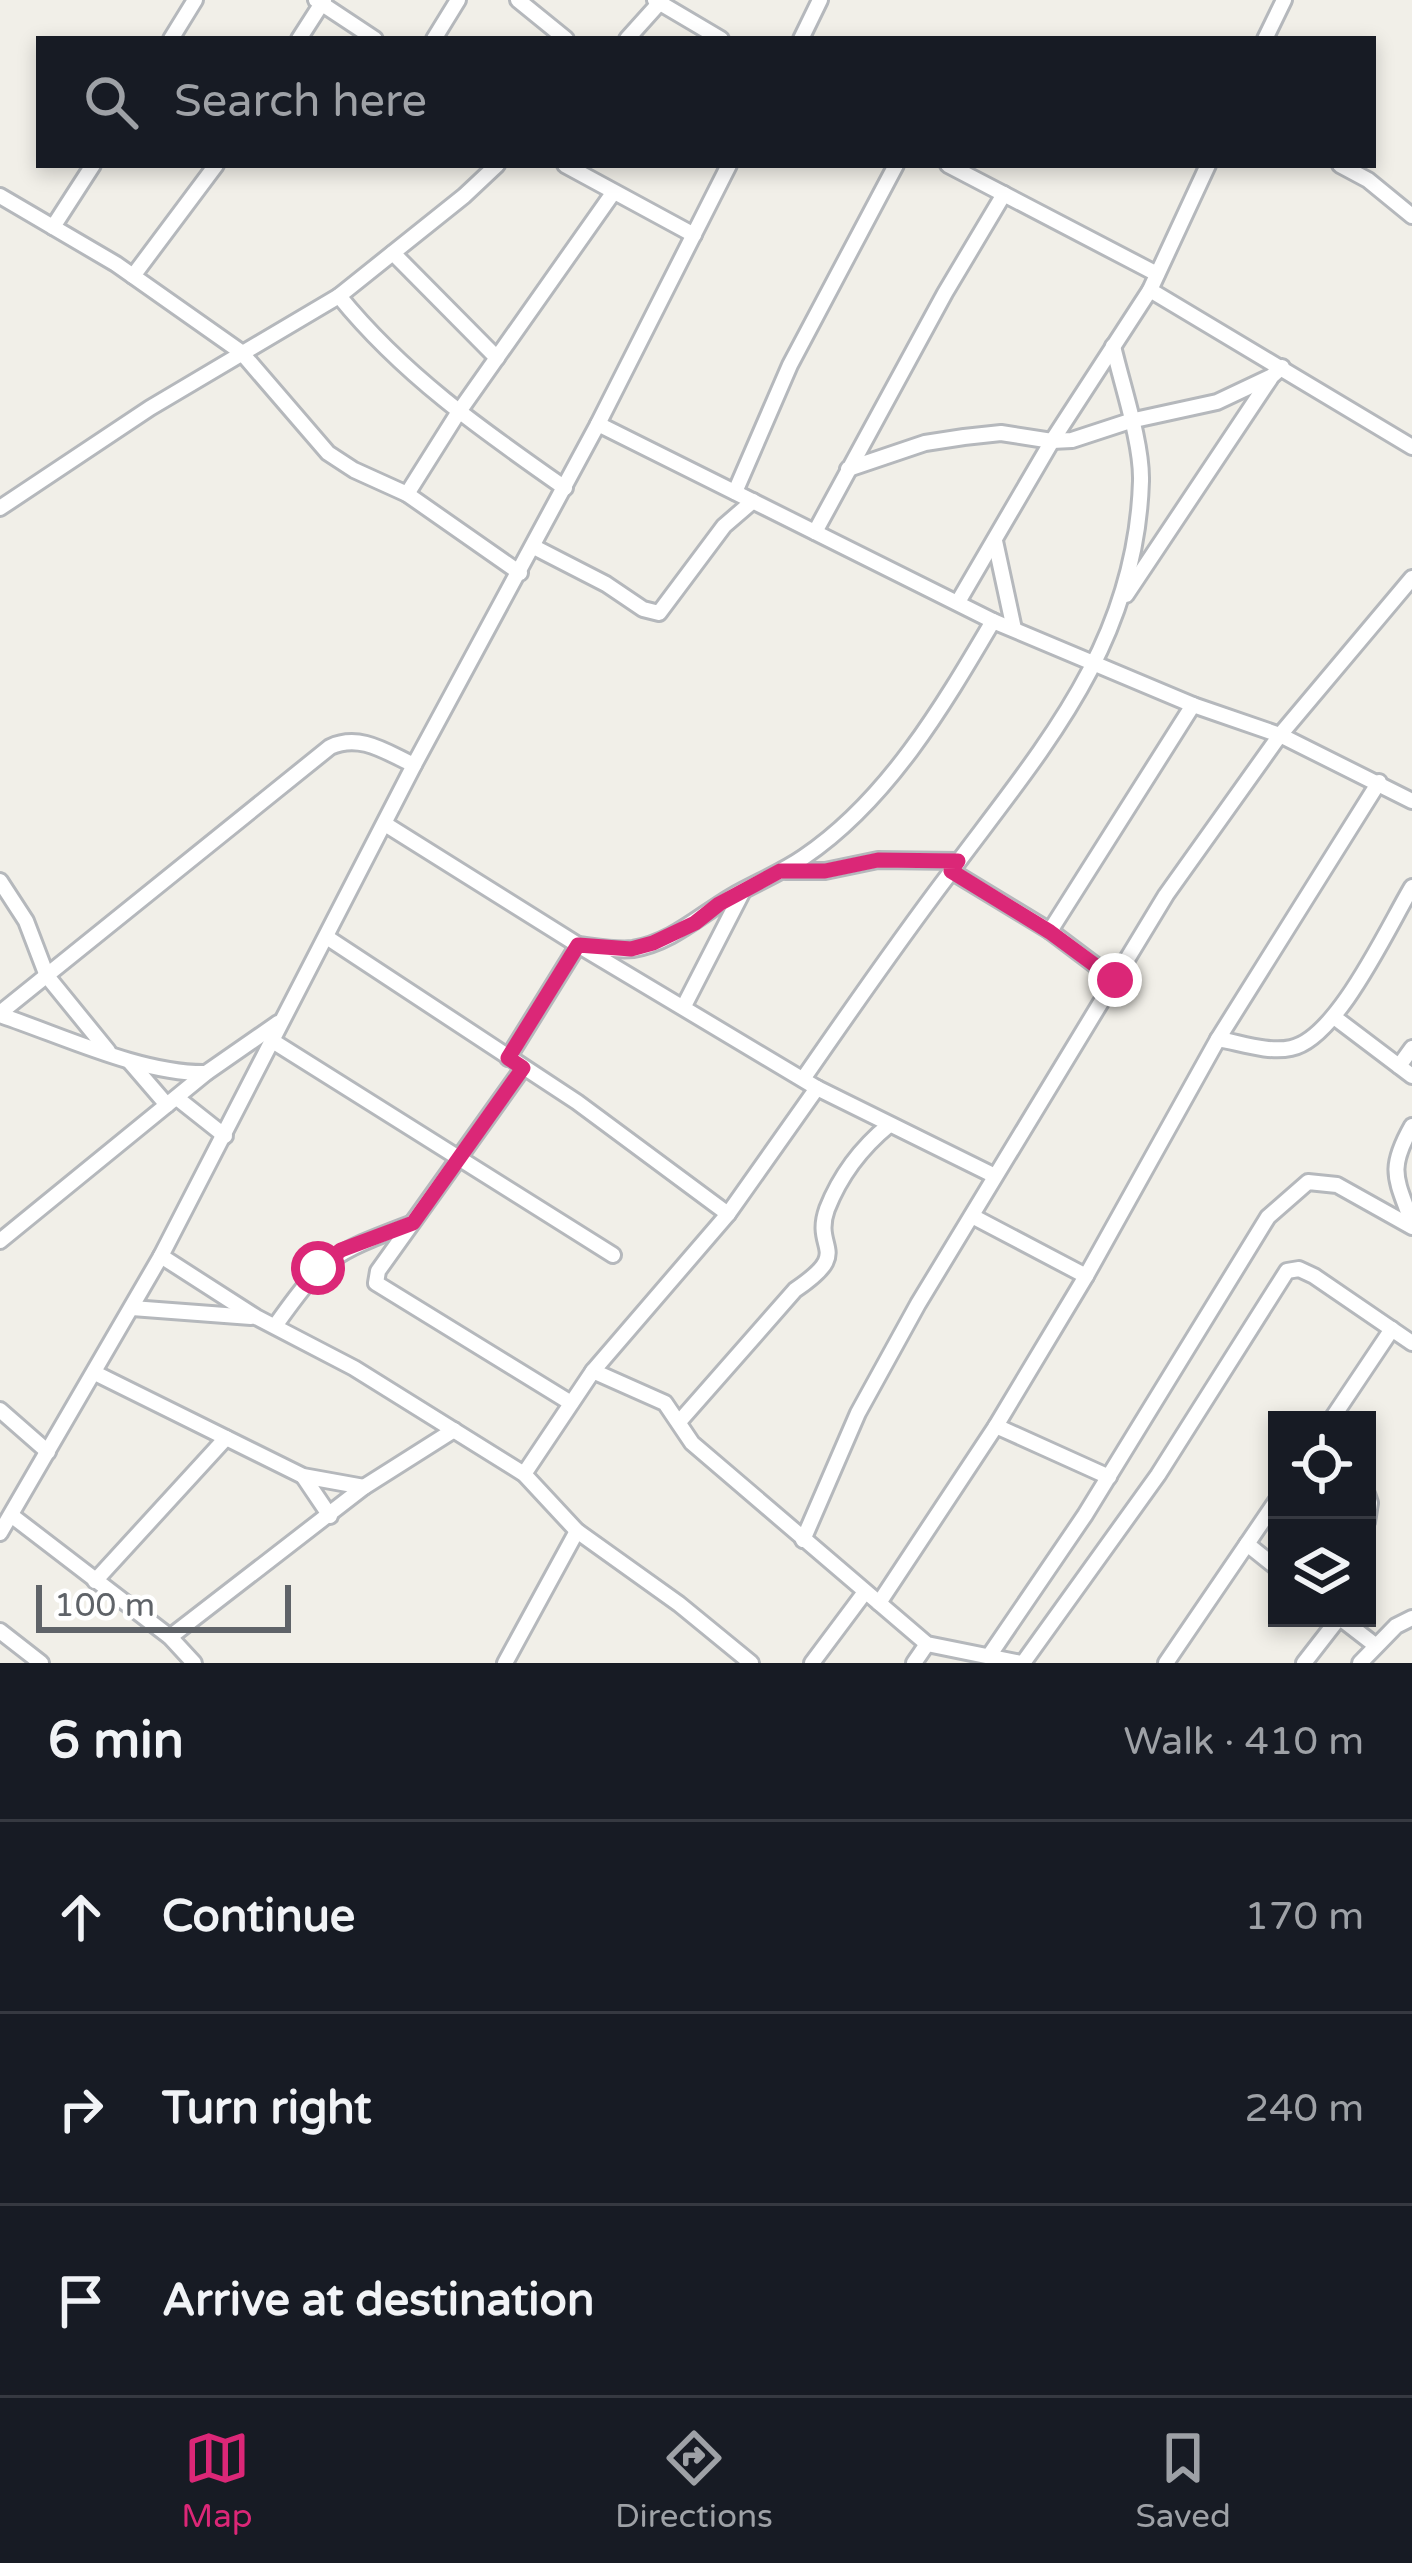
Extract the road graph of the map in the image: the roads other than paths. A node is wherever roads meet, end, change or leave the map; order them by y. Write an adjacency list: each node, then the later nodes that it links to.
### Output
1 (195, 0): 8 (street)
2 (458, 0): 11 (street)
3 (518, 0): 12 (street)
4 (820, 0): 15 (street)
5 (1284, 0): 16 (street)
6 (321, 1): 9 (street); 10 (street)
7 (659, 1): 13 (street); 14 (street)
8 (173, 36)
9 (301, 36)
10 (371, 36)
11 (436, 36)
12 (562, 36)
13 (630, 36)
14 (717, 36)
15 (802, 36)
16 (1266, 36)
17 (91, 168): 30 (street)
18 (214, 168): 34 (street)
19 (492, 168): 32 (street)
20 (571, 168): 26 (street)
21 (728, 168): 31 (street)
22 (894, 168): 48 (street)
23 (954, 168): 27 (street)
24 (1207, 168): 33 (street)
25 (1346, 168): 29 (street)
26 (613, 193): 31 (street); 39 (street)
27 (1004, 194): 33 (street); 46 (street)
28 (0, 196): 30 (street)
29 (1412, 216)
30 (53, 227): 34 (street)
31 (694, 235): 43 (street)
32 (393, 253): 36 (street); 39 (street)
33 (1157, 274): 35 (street)
34 (133, 276): 38 (street)
35 (1150, 290): 37 (street); 40 (street)
36 (339, 296): 38 (street); 41 (street)
37 (1114, 346): 42 (street); 44 (street)
38 (241, 352): 49 (street); 51 (street)
39 (497, 358): 41 (street)
40 (1277, 372): 42 (street); 45 (street); 58 (street)
41 (458, 413): 47 (street); 49 (street)
42 (1130, 421): 44 (street); 58 (street)
43 (598, 424): 47 (street); 48 (street)
44 (1052, 441): 46 (street); 53 (street)
45 (1412, 447)
46 (848, 469): 52 (street)
47 (565, 488): 54 (street)
48 (734, 492): 50 (street)
49 (407, 494): 55 (street)
50 (753, 501): 52 (street); 54 (street)
51 (0, 508)
52 (815, 532): 57 (street)
53 (995, 537): 57 (street); 60 (street)
54 (533, 547): 55 (street)
55 (520, 573): 64 (street)
56 (1412, 578): 63 (street)
57 (958, 602): 59 (street)
58 (1120, 604): 61 (street)
59 (994, 620): 60 (street); 69 (street)
60 (1014, 629): 61 (street)
61 (1096, 665): 62 (street); 68 (street)
62 (1193, 705): 63 (street); 73 (street)
63 (1280, 735): 65 (street); 77 (street)
64 (414, 765): 67 (street); 76 (street)
65 (1378, 782): 66 (street); 82 (street)
66 (1412, 801)
67 (385, 824): 74 (street); 75 (street)
68 (955, 866): 69 (street); 73 (street); 91 (street)
69 (780, 871): 72 (street)
70 (0, 881): 76 (street)
71 (1412, 887): 80 (street)
72 (743, 890): 75 (street); 78 (street)
73 (1050, 932): 77 (street)
74 (328, 938): 81 (street); 86 (street)
75 (578, 945): 78 (street); 86 (street)
76 (46, 976): 79 (street); 85 (street)
77 (1115, 980): 98 (street)
78 (684, 1006): 91 (street)
79 (0, 1014): 85 (street)
80 (1334, 1017): 82 (street); 89 (street)
81 (282, 1020): 83 (street); 90 (street)
82 (1218, 1039): 106 (street)
83 (271, 1040): 96 (street); 97 (street)
84 (1412, 1048): 89 (street)
85 (108, 1051): 87 (street)
86 (508, 1058): 88 (street)
87 (130, 1062): 90 (street); 93 (street)
88 (523, 1068): 97 (street); 99 (street)
89 (1406, 1071)
90 (206, 1073): 93 (street)
91 (803, 1079): 92 (street)
92 (817, 1088): 94 (street); 99 (street)
93 (172, 1102): 96 (street); 103 (street)
94 (890, 1124): 98 (street); 117 (street)
95 (1412, 1126): 102 (street)
96 (225, 1136): 105 (street)
97 (460, 1160): 101 (street); 104 (street)
98 (995, 1176): 100 (street)
99 (728, 1214): 112 (street)
100 (972, 1216): 106 (street); 131 (street)
101 (413, 1223): 109 (street); 114 (street)
102 (1412, 1225): 124 (street)
103 (0, 1241)
104 (613, 1255)
105 (161, 1256): 107 (street); 108 (street)
106 (1086, 1276): 118 (street)
107 (132, 1308): 108 (street); 113 (street)
108 (256, 1318): 109 (street)
109 (275, 1326): 119 (street)
110 (1393, 1329): 111 (street); 116 (street); 151 (street)
111 (1411, 1340)
112 (593, 1371): 114 (street); 117 (street)
113 (94, 1373): 120 (street); 121 (street)
114 (571, 1403): 122 (street)
115 (0, 1410): 121 (street)
116 (1337, 1411)
117 (679, 1421): 131 (street)
118 (996, 1426): 124 (street); 136 (street)
119 (454, 1430): 122 (street); 125 (street)
120 (226, 1438): 123 (street); 134 (street)
121 (49, 1452): 127 (street)
122 (524, 1474): 129 (street)
123 (303, 1476): 125 (street); 128 (street)
124 (1109, 1477): 144 (street)
125 (364, 1487): 128 (street)
126 (1268, 1513): 132 (street)
127 (11, 1515): 130 (street); 134 (street)
128 (331, 1516): 141 (street)
129 (577, 1531): 147 (street); 148 (street)
130 (0, 1533)
131 (803, 1540): 135 (street)
132 (1246, 1544): 133 (street); 152 (street)
133 (1268, 1561)
134 (95, 1581): 141 (street)
135 (865, 1592): 136 (street); 149 (street)
136 (878, 1603): 142 (street)
137 (1412, 1618): 143 (street)
138 (1332, 1627): 153 (street)
139 (1351, 1627): 143 (street)
140 (0, 1631): 145 (street)
141 (170, 1637): 146 (street)
142 (927, 1644): 144 (street); 150 (street)
143 (1375, 1645): 154 (street)
144 (989, 1656): 151 (street)
145 (41, 1663)
146 (194, 1663)
147 (505, 1663)
148 (751, 1663)
149 (812, 1663)
150 (914, 1663)
151 (1022, 1663)
152 (1166, 1663)
153 (1304, 1663)
154 (1360, 1663)

